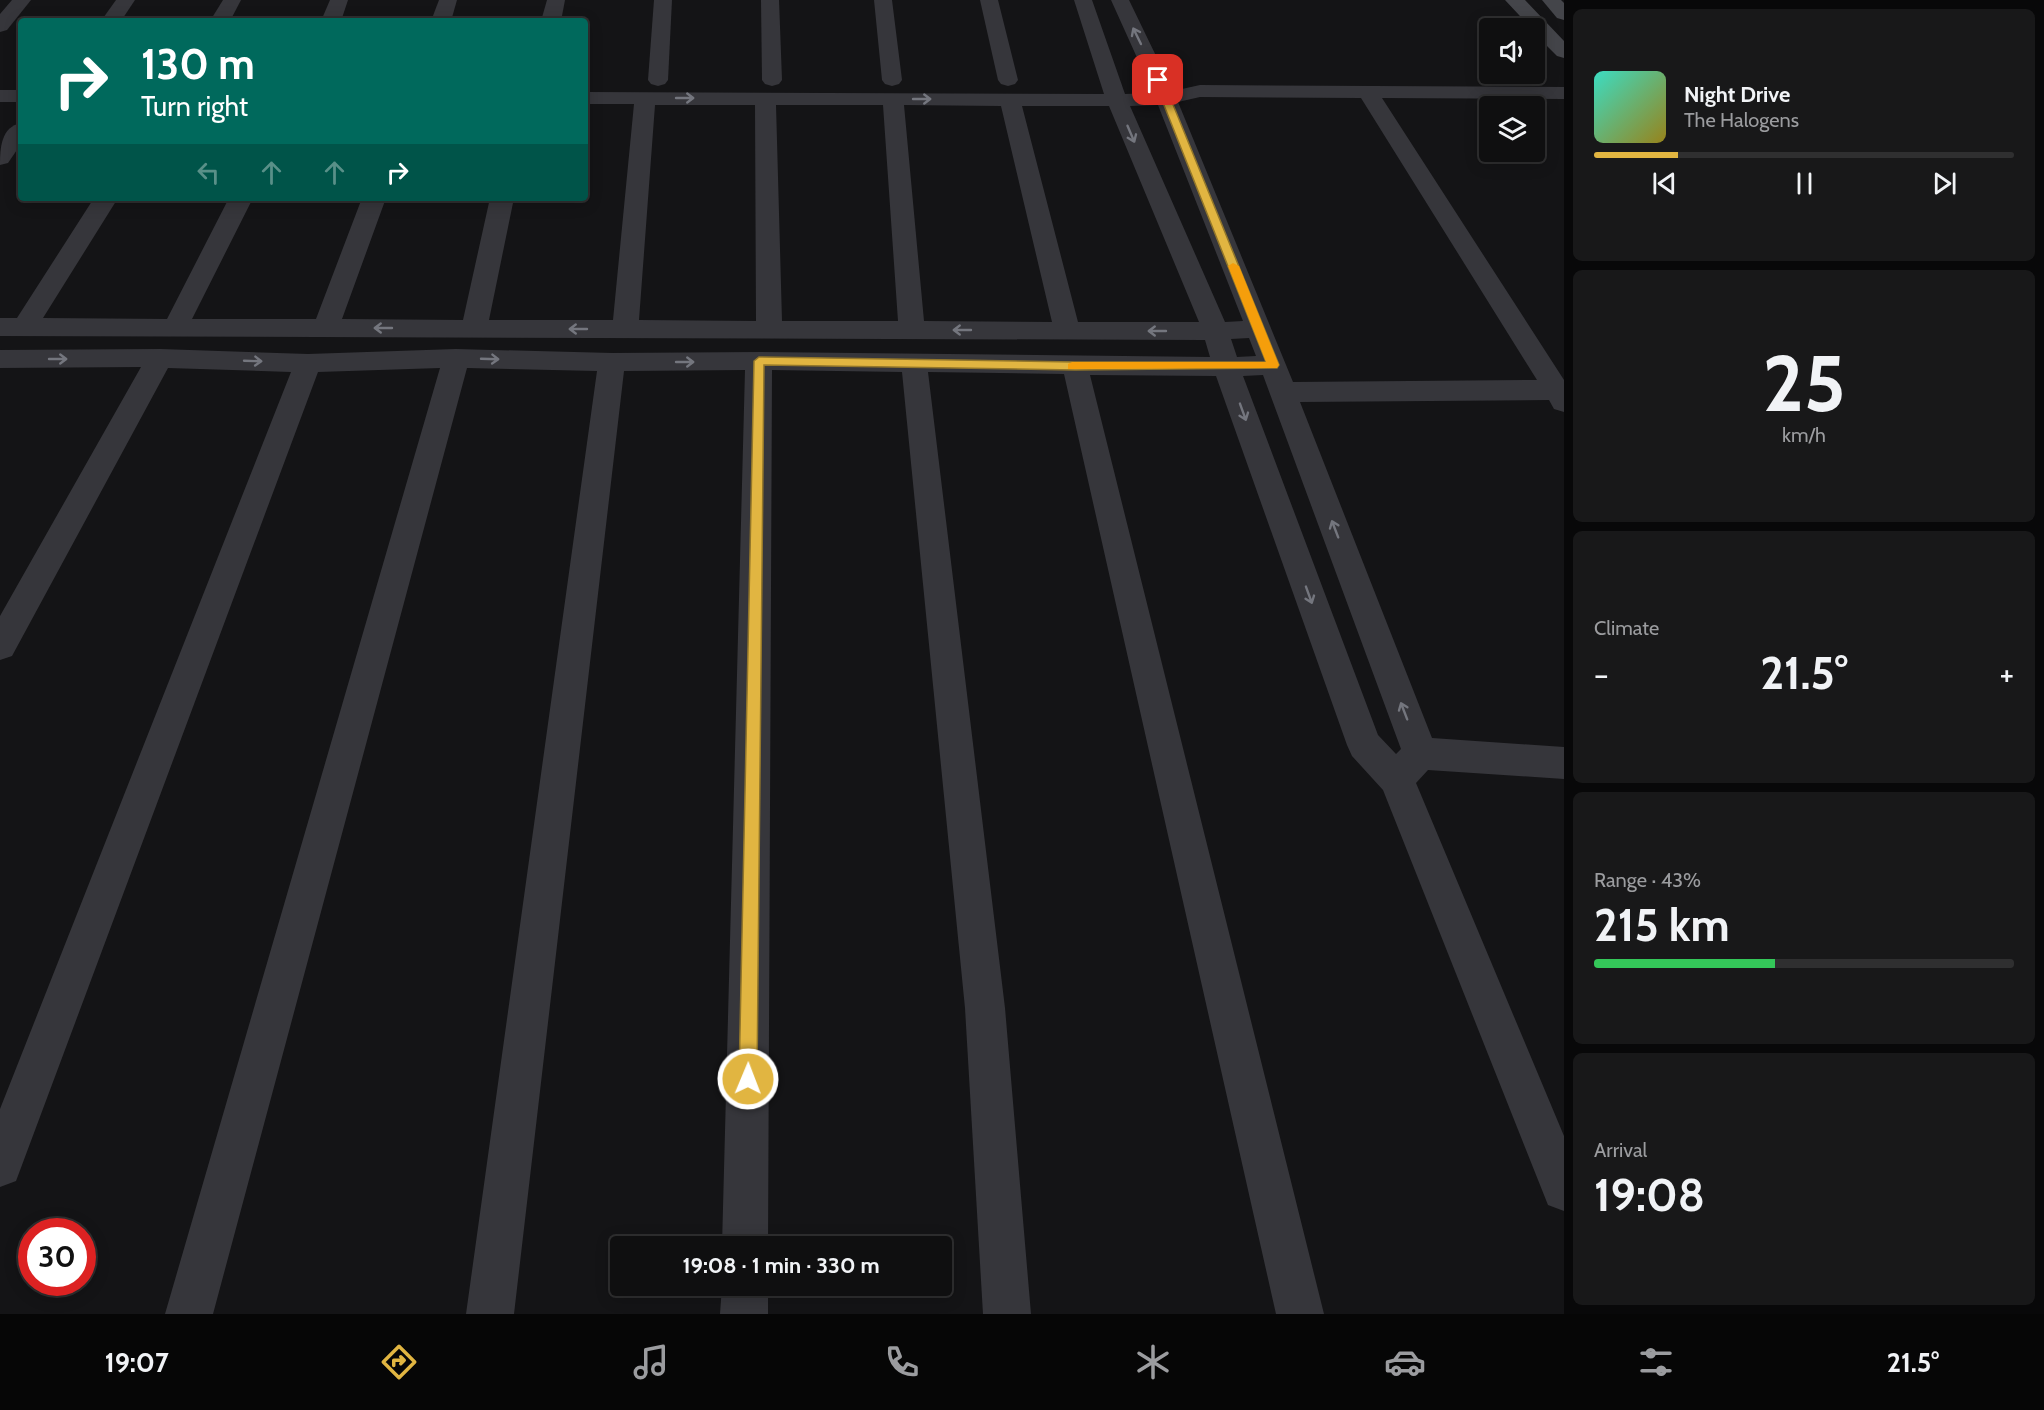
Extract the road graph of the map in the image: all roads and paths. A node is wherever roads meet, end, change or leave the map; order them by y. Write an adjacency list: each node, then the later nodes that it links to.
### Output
1 (22, 0): 21 (street)
2 (126, 0): 16 (street)
3 (232, 0): 17 (street)
4 (339, 0): 18 (street)
5 (448, 0): 19 (street)
6 (556, 0): 20 (street)
7 (663, 0): 26 (street)
8 (770, 0): 27 (street)
9 (883, 0): 29 (street)
10 (988, 0): 30 (street)
11 (1083, 0): 31 (street)
12 (1120, 0): 28 (street, one-way to 12)
13 (1514, 0): 22 (street)
14 (1551, 0): 15 (street)
15 (1564, 14)
16 (113, 18)
17 (222, 18)
18 (332, 18)
19 (442, 18)
20 (552, 18)
21 (0, 26)
22 (1564, 52)
23 (0, 78): 24 (street)
24 (18, 78)
25 (588, 79): 26 (street)
26 (651, 89): 27 (street); 36 (street); 51 (street)
27 (769, 89): 29 (street); 50 (street)
28 (1162, 89): 31 (street); 32 (street); 46 (street)
29 (892, 90): 30 (street); 52 (street)
30 (1009, 90): 31 (street); 47 (street)
31 (1114, 90): 48 (street, one-way to 48)
32 (1368, 92): 33 (street); 60 (street)
33 (1564, 93)
34 (0, 96): 35 (street)
35 (18, 96)
36 (588, 98)
37 (18, 133): 38 (street)
38 (0, 158)
39 (104, 201): 43 (street)
40 (239, 201): 44 (street)
41 (373, 201): 45 (street)
42 (501, 201): 49 (street)
43 (12, 327): 44 (street)
44 (175, 328): 45 (street)
45 (326, 328): 49 (street, one-way to 45)
46 (1259, 329): 48 (street); 56 (street)
47 (1067, 330): 48 (street, one-way to 47); 52 (street, one-way to 52)
48 (1216, 331): 58 (street)
49 (465, 343): 51 (street, one-way to 51); 51 (street, one-way to 49); 55 (street); 68 (street)
50 (764, 345): 51 (street, one-way to 50); 51 (street); 52 (street); 66 (street)
51 (619, 346): 69 (street)
52 (913, 346): 57 (street); 71 (street)
53 (160, 358): 54 (street, one-way to 53); 55 (street, one-way to 55); 61 (street)
54 (3, 363)
55 (308, 363): 64 (street)
56 (1273, 365): 58 (street); 59 (street)
57 (1075, 366): 58 (street); 72 (street)
58 (1226, 367): 63 (street, one-way to 63)
59 (1283, 392): 60 (street); 63 (street, one-way to 59)
60 (1560, 396)
61 (0, 646)
62 (1564, 763): 63 (street)
63 (1408, 766): 65 (street)
64 (0, 1165)
65 (1564, 1189)
66 (745, 1236)
67 (745, 1296): 70 (street)
68 (189, 1314)
69 (490, 1314)
70 (744, 1314)
71 (1007, 1314)
72 (1300, 1314)

